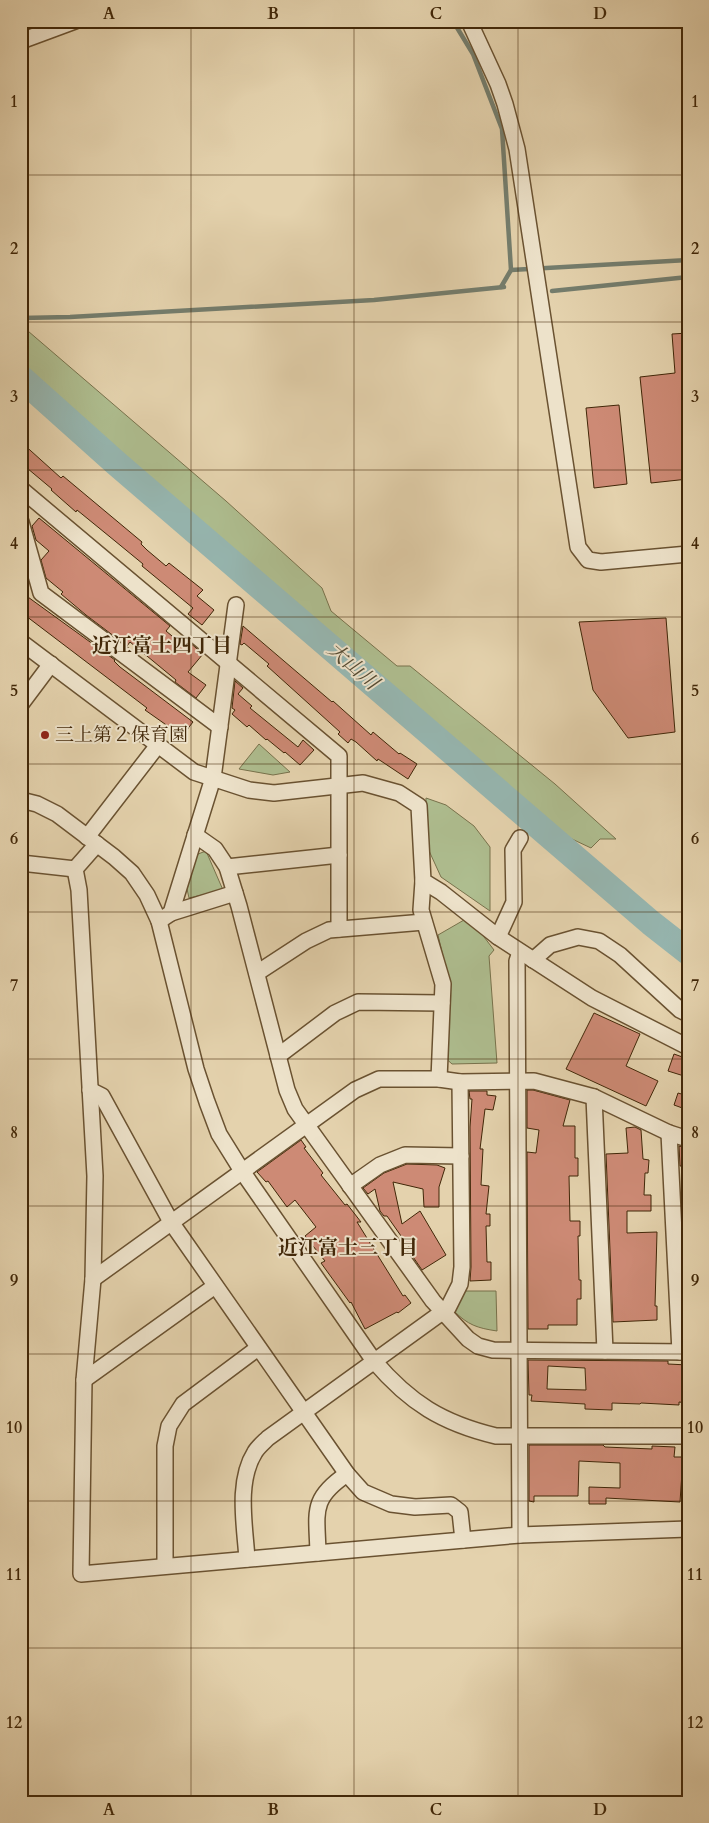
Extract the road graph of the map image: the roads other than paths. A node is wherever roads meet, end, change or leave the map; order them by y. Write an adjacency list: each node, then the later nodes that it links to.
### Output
1 (75, 21): 3 (street)
2 (469, 21): 6 (street)
3 (21, 41)
4 (24, 496): 9 (street)
5 (21, 522): 12 (street)
6 (688, 554)
7 (236, 605): 9 (street)
8 (21, 642): 10 (street)
9 (228, 663): 12 (street); 15 (street)
10 (51, 664): 11 (street); 13 (street)
11 (21, 704)
12 (220, 727): 14 (street)
13 (158, 745): 14 (street); 19 (street)
14 (213, 778): 15 (street); 17 (street)
15 (339, 786): 20 (street); 24 (street)
16 (21, 800): 19 (street)
17 (195, 835): 22 (street); 26 (street)
18 (520, 838): 29 (street)
19 (92, 840): 23 (street); 26 (street)
20 (339, 855): 22 (street); 28 (street)
21 (21, 863): 23 (street)
22 (227, 868): 25 (street)
23 (76, 869): 39 (street)
24 (423, 880): 27 (street); 29 (street)
25 (235, 894): 26 (street); 31 (street)
26 (165, 917): 45 (street)
27 (424, 922): 28 (street); 32 (street)
28 (339, 928): 31 (street)
29 (498, 937): 30 (street)
30 (526, 956): 33 (street); 34 (street); 37 (street)
31 (257, 973): 35 (street)
32 (442, 1003): 35 (street); 36 (street)
33 (688, 1014)
34 (688, 1047)
35 (278, 1056): 41 (street)
36 (439, 1079): 38 (street); 41 (street)
37 (518, 1081): 38 (street); 40 (street); 52 (street)
38 (460, 1082): 44 (street)
39 (90, 1090): 47 (street); 48 (street)
40 (594, 1097): 42 (street); 53 (street)
41 (306, 1124): 45 (street); 46 (street)
42 (669, 1133): 43 (street); 54 (street)
43 (688, 1139)
44 (461, 1156): 46 (street); 50 (street)
45 (242, 1171): 47 (street); 55 (street)
46 (350, 1186): 50 (street)
47 (171, 1222): 48 (street); 49 (street)
48 (93, 1279): 56 (street)
49 (215, 1286): 51 (street); 56 (street)
50 (443, 1312): 52 (street); 55 (street)
51 (258, 1348): 57 (street); 66 (street)
52 (519, 1350): 53 (street); 58 (street)
53 (605, 1351): 54 (street)
54 (684, 1352)
55 (374, 1361): 57 (street); 58 (street)
56 (84, 1380): 66 (street)
57 (303, 1412): 60 (street); 65 (street)
58 (519, 1436): 59 (street); 62 (street)
59 (688, 1436)
60 (347, 1474): 63 (street); 64 (street)
61 (688, 1529): 62 (street)
62 (520, 1535): 63 (street)
63 (464, 1540): 64 (street)
64 (318, 1553): 65 (street)
65 (246, 1559): 66 (street)
66 (165, 1566)

